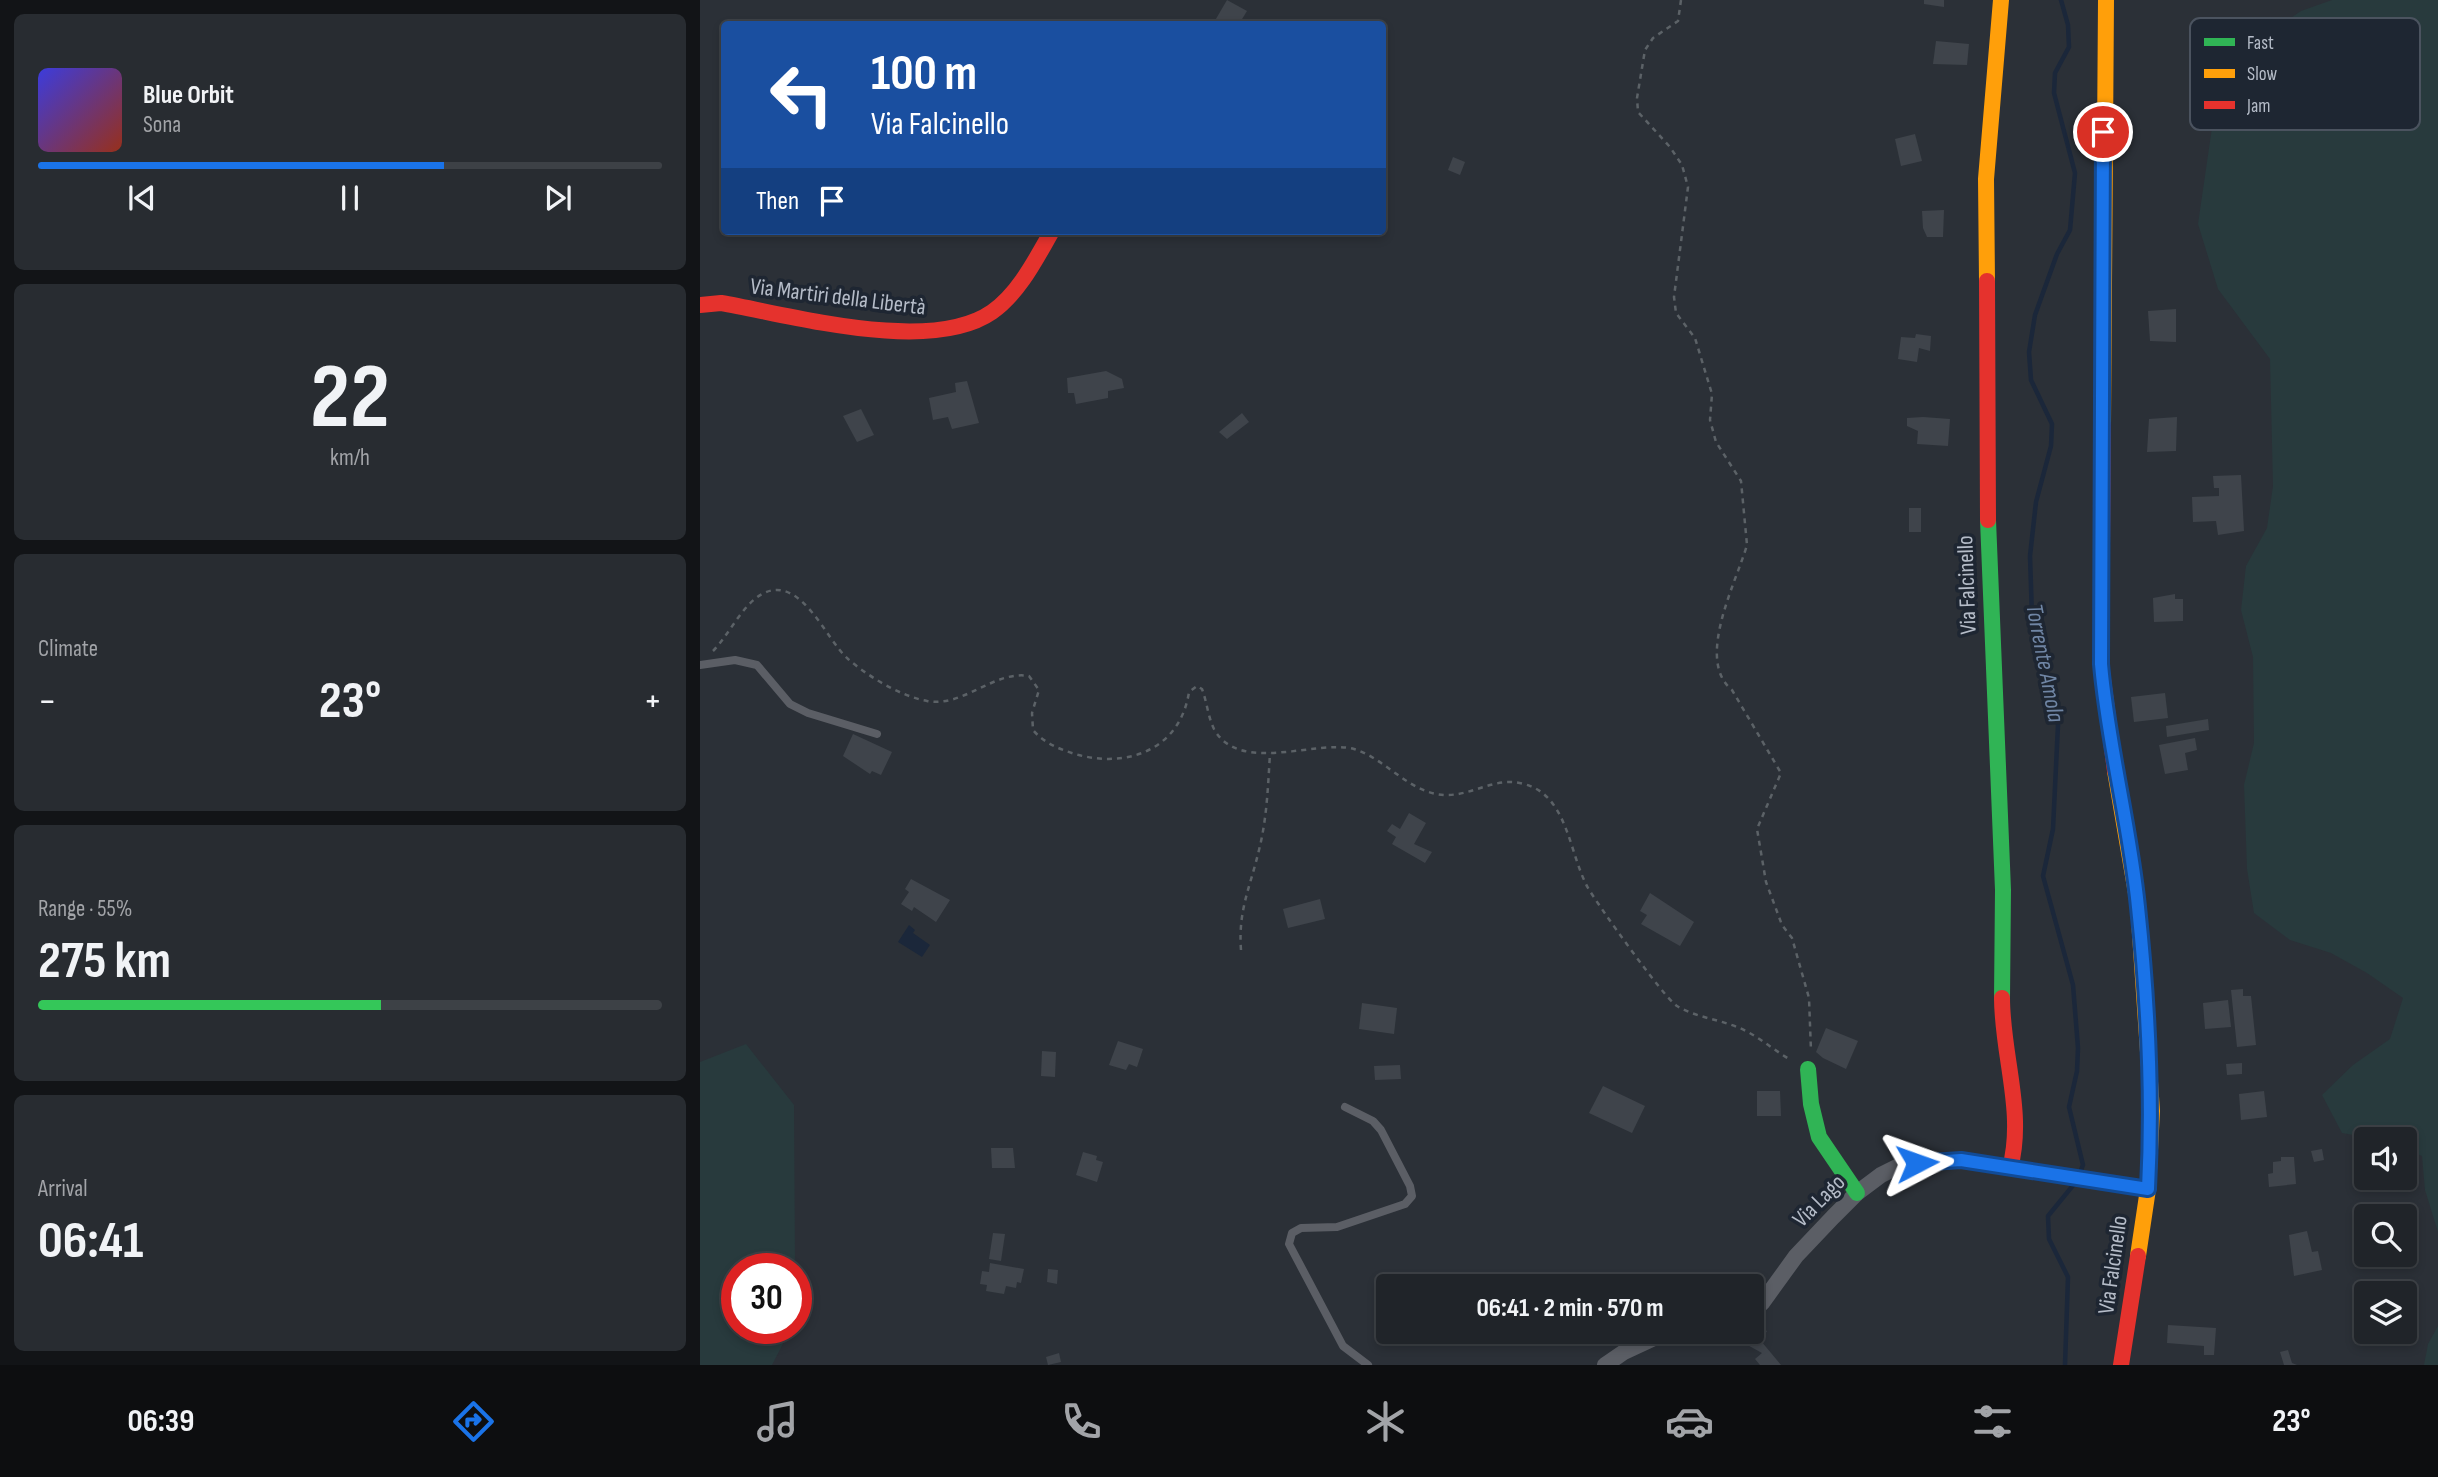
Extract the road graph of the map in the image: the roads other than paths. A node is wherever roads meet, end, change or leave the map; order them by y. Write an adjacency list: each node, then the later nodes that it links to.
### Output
1 (2001, 0): 9 (street, Via Falcinello)
2 (2106, 0): 10 (street, Via Falcinello)
3 (1050, 235): 4 (street, Via Martiri della Libertà)
4 (700, 305)
5 (700, 665): 6 (lane)
6 (877, 734)
7 (1808, 1069): 11 (street)
8 (1345, 1107): 14 (lane)
9 (2016, 1169): 10 (street, Via Lago); 11 (street, Via Lago)
10 (2140, 1187): 16 (street, Via Falcinello)
11 (1857, 1194): 12 (street, Via Lago)
12 (1764, 1301)
13 (1641, 1344): 15 (street)
14 (1367, 1365)
15 (1605, 1365)
16 (2121, 1365)

